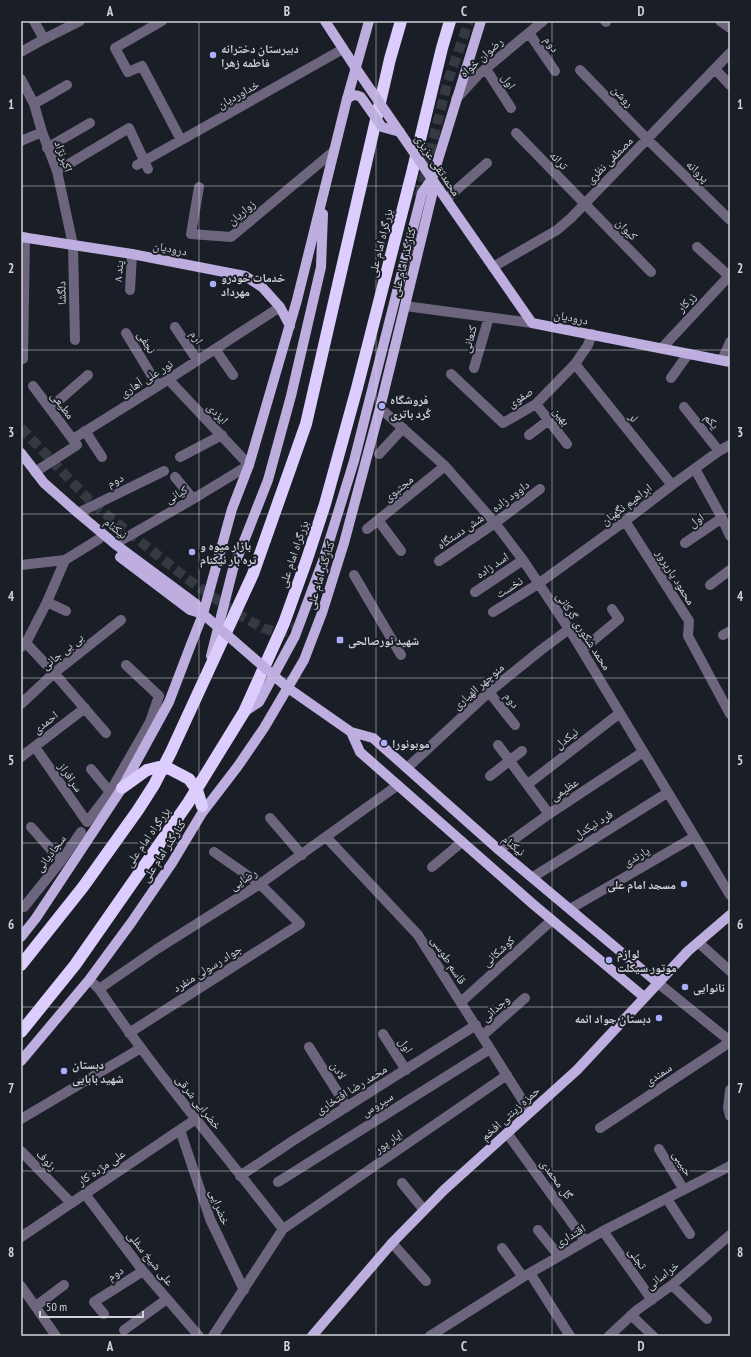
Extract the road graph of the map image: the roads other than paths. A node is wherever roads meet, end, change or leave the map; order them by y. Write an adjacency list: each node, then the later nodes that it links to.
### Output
1 (34, 21): 13 (street)
2 (80, 21): 13 (street)
3 (162, 21): 33 (street)
4 (325, 21): 14 (main road, محمدتقی عزیزی)
5 (369, 21): 17 (main road)
6 (401, 21): 137 (highway, بزرگراه امام علی)
7 (450, 21): 142 (highway, بزرگراه امام علی)
8 (481, 21): 26 (main road, کنارگذر امام علی)
9 (543, 21): 12 (street, رضوان خواه)
10 (720, 21): 11 (street)
11 (730, 28)
12 (528, 33): 18 (street, رضوان خواه); 21 (street, دوم)
13 (44, 39): 15 (street)
14 (343, 49): 17 (main road, محمدتقی عزیزی); 33 (street, خداوردیان)
15 (21, 52)
16 (730, 53): 19 (street, مصطفی نظری)
17 (355, 67): 25 (main road); 31 (main road, محمدتقی عزیزی, bridge)
18 (486, 69): 26 (street, رضوان خواه); 28 (street, اول)
19 (716, 69): 24 (street); 34 (street, مصطفی نظری)
20 (580, 70): 34 (street, روشن)
21 (555, 71)
22 (21, 79): 27 (street, اکبرنژاد)
23 (67, 85): 27 (street)
24 (730, 85)
25 (347, 99): 31 (main road, bridge); 37 (main road)
26 (456, 99): 40 (main road, کنارگذر امام علی)
27 (34, 104): 30 (street, اکبرنژاد)
28 (510, 108)
29 (90, 123): 36 (street)
30 (42, 132): 35 (street); 36 (street, اکبرنژاد)
31 (400, 132): 40 (main road, محمدتقی عزیزی, bridge)
32 (516, 133): 44 (street, ترانه)
33 (181, 140): 39 (street, خداوردیان)
34 (648, 140): 44 (street, مصطفی نظری); 45 (street, پروانه)
35 (21, 141)
36 (47, 148): 39 (street, اکبرنژاد)
37 (334, 150): 41 (street, زواریان); 42 (main road)
38 (487, 162): 43 (street)
39 (57, 171): 47 (street, اکبرنژاد)
40 (432, 180): 43 (main road, محمدتقی عزیزی); 54 (main road, کنارگذر امام علی); 142 (main road)
41 (199, 187)
42 (323, 194): 58 (main road); 137 (main road)
43 (446, 199): 50 (main road, محمدتقی عزیزی)
44 (584, 204): 50 (street, مصطفی نظری); 51 (street, کیوان)
45 (730, 220)
46 (23, 237): 47 (main road, درودیان); 67 (street)
47 (73, 245): 49 (main road, درودیان); 62 (street, دلگشا)
48 (697, 248): 52 (street)
49 (132, 254): 53 (street, پند ۸); 55 (main road, درودیان)
50 (493, 267): 57 (main road, محمدتقی عزیزی)
51 (651, 272)
52 (729, 275): 64 (street, زرکار)
53 (130, 290)
54 (405, 306): 56 (street, درودیان); 82 (main road, کنارگذر امام علی)
55 (280, 307): 58 (main road, درودیان); 65 (street, نور علی آهاری)
56 (489, 317): 57 (street, درودیان); 71 (street, کنعانی)
57 (532, 323): 61 (main road, درودیان)
58 (290, 326): 96 (main road)
59 (175, 327): 68 (street, ارم)
60 (126, 333): 78 (street, نجفی)
61 (592, 334): 64 (main road, درودیان); 70 (street, صفوی)
62 (75, 340)
63 (730, 342): 69 (street)
64 (662, 348): 66 (main road, درودیان)
65 (215, 349): 68 (street, نور علی آهاری); 74 (street)
66 (688, 354): 69 (main road, درودیان); 75 (street)
67 (23, 359)
68 (197, 360): 76 (street, نور علی آهاری)
69 (726, 361)
70 (575, 364): 79 (street, صفوی); 102 (street, لر)
71 (474, 368)
72 (451, 374): 79 (street, صفوی)
73 (88, 375): 81 (street)
74 (233, 375)
75 (671, 378)
76 (168, 379): 78 (street, نور علی آهاری); 86 (street, ایزدی)
77 (33, 386): 81 (street, مطیعی)
78 (158, 386): 85 (street, نور علی آهاری)
79 (536, 404): 83 (street, بهین)
80 (684, 407): 90 (street, یکم)
81 (50, 408): 88 (street, مطیعی)
82 (380, 408): 84 (street, محمد شکوری گرکانی); 138 (main road, کنارگذر امام علی)
83 (549, 420): 87 (street); 89 (street, بهین)
84 (403, 428): 92 (street); 97 (street, محمد شکوری گرکانی)
85 (85, 431): 88 (street, نور علی آهاری); 94 (street)
86 (222, 435): 93 (street); 96 (street, ایزدی)
87 (530, 436)
88 (73, 439): 100 (street, نور علی آهاری)
89 (567, 444)
90 (726, 449): 98 (street, ابراهیم نگهبان)
91 (21, 454): 100 (main road, نیکنام)
92 (380, 454)
93 (180, 456)
94 (102, 457)
95 (21, 464): 112 (main road, نیکنام)
96 (249, 465): 104 (street, کیانی); 129 (main road)
97 (445, 466): 107 (street, مجتبوی); 109 (street, محمد شکوری گرکانی)
98 (695, 469): 102 (street, ابراهیم نگهبان); 106 (street)
99 (164, 471): 105 (street, دوم)
100 (35, 472): 105 (main road, نیکنام)
101 (175, 476): 104 (street)
102 (672, 485): 108 (street, ابراهیم نگهبان)
103 (540, 489): 109 (street, داوود زاده)
104 (193, 500): 114 (street, کیانی)
105 (78, 513): 114 (main road, نیکنام)
106 (722, 518): 111 (street); 113 (street, اول)
107 (378, 520): 110 (street, مجتبوی); 115 (street)
108 (626, 521): 122 (street, ابراهیم نگهبان); 144 (street, محمود یارپرور)
109 (495, 523): 117 (street, محمد شکوری گرکانی); 118 (street, شش دستگاه)
110 (367, 529)
111 (730, 536)
112 (99, 539): 116 (street); 129 (main road, نیکنام)
113 (685, 543)
114 (115, 544): 129 (main road, نیکنام)
115 (401, 551)
116 (65, 560): 119 (street); 125 (street)
117 (522, 560): 122 (street, محمد شکوری گرکانی); 124 (street, اسد زاده)
118 (439, 561)
119 (21, 565)
120 (730, 570): 123 (street)
121 (354, 575): 134 (street)
122 (538, 584): 128 (street, نخست); 131 (street, محمد شکوری گرکانی)
123 (710, 585)
124 (475, 592)
125 (47, 602): 127 (street); 132 (street)
126 (612, 609): 133 (street)
127 (66, 612)
128 (493, 612)
129 (202, 614): 138 (main road, نیکنام, bridge); 159 (main road)
130 (121, 620): 136 (street, بی بی جانی)
131 (569, 629): 133 (street, محمد شکوری گرکانی); 139 (street, منوچهر الهیاری)
132 (23, 645): 136 (street)
133 (582, 650): 143 (street, محمد شکوری گرکانی)
134 (401, 655)
135 (126, 665): 160 (street)
136 (54, 673): 140 (street, بی بی جانی); 141 (street)
137 (205, 680): 185 (highway, بزرگراه امام علی)
138 (288, 688): 146 (main road, نیکنام); 162 (main road, کنارگذر امام علی)
139 (489, 692): 145 (street, دوم); 155 (street, منوچهر الهیاری)
140 (21, 704)
141 (85, 708): 147 (street); 149 (street, احمدی)
142 (244, 712): 194 (highway, بزرگراه امام علی)
143 (620, 713): 151 (street, محمد شکوری گرکانی); 157 (street, نیکدل)
144 (730, 714)
145 (515, 725)
146 (351, 732): 155 (main road, نیکنام); 158 (main road)
147 (106, 733)
148 (498, 745): 153 (street)
149 (35, 747): 152 (street, احمدی); 160 (street, سرافراز)
150 (522, 751): 153 (street)
151 (643, 752): 161 (street, محمد شکوری گرکانی); 163 (street, عظیمی)
152 (21, 757)
153 (510, 760): 156 (street); 157 (street)
154 (91, 768): 160 (street)
155 (407, 768): 170 (main road, نیکنام)
156 (490, 776)
157 (528, 784): 163 (street)
158 (398, 785): 167 (street, رضایی); 169 (main road)
159 (122, 788): 162 (highway, bridge); 181 (main road)
160 (110, 792)
161 (667, 793): 168 (street, محمد شکوری گرکانی); 175 (street, فرد نیکدل)
162 (202, 810): 187 (main road, کنارگذر امام علی)
163 (549, 814): 170 (street, عظیمی)
164 (270, 818): 172 (street)
165 (31, 827): 173 (street)
166 (81, 832): 173 (street, سجادیانی)
167 (326, 837): 172 (street, رضایی); 192 (street, قاسم طوسی)
168 (694, 837): 177 (street, محمد شکوری گرکانی); 179 (street, یارندی)
169 (462, 842): 174 (street); 182 (main road)
170 (499, 850): 175 (main road, نیکنام)
171 (214, 852): 176 (street)
172 (302, 854): 176 (street, رضایی)
173 (62, 861): 178 (street, سجادیانی)
174 (432, 868)
175 (533, 877): 179 (main road, نیکنام)
176 (260, 884): 189 (street, رضایی); 195 (street, جواد رسولی منفرد)
177 (730, 895)
178 (22, 907): 181 (street)
179 (570, 909): 188 (main road, نیکنام)
180 (730, 914): 184 (main road, حمزه زینتی افخم)
181 (36, 918): 183 (main road)
182 (552, 920): 190 (main road); 192 (street, کوشکانی)
183 (21, 937)
184 (699, 943): 186 (street); 188 (main road, حمزه زینتی افخم)
185 (21, 965)
186 (730, 971)
187 (89, 980): 189 (street, خضرایی شرقی); 202 (main road, کنارگذر امام علی)
188 (658, 983): 190 (main road, حمزه زینتی افخم); 198 (street)
189 (99, 988): 195 (street, خضرایی شرقی)
190 (644, 997): 207 (main road, حمزه زینتی افخم)
191 (525, 998): 197 (street, وجدانی)
192 (461, 1002): 193 (street, قاسم طوسی)
193 (476, 1025): 197 (street, قاسم طوسی); 203 (street, محمد رضا افتخاری)
194 (21, 1032)
195 (129, 1033): 200 (street, خضرایی شرقی)
196 (383, 1034): 203 (street, اول)
197 (482, 1036): 201 (street, قاسم طوسی)
198 (730, 1042): 211 (street, سمندی)
199 (309, 1047): 206 (street, لادن)
200 (141, 1048): 209 (street); 210 (street, خضرایی شرقی)
201 (490, 1048): 204 (street, قاسم طوسی); 218 (street, سیروس)
202 (21, 1061)
203 (406, 1070): 206 (street, محمد رضا افتخاری)
204 (507, 1075): 207 (street, قاسم طوسی); 225 (street, ایار پور)
205 (730, 1090): 208 (street)
206 (347, 1107): 217 (street, محمد رضا افتخاری)
207 (530, 1112): 213 (main road, حمزه زینتی افخم)
208 (730, 1116)
209 (21, 1119)
210 (196, 1119): 212 (street, علی مژده کار); 217 (street, خضرایی شرقی)
211 (600, 1128)
212 (180, 1130): 221 (street, علی مژده کار); 241 (street, خضرایی)
213 (507, 1133): 224 (main road, حمزه زینتی افخم); 231 (street, گل محمدی)
214 (659, 1149): 220 (street, حبیبی)
215 (21, 1151): 223 (street, رئوف)
216 (730, 1166): 220 (street, اقتداری)
217 (240, 1176): 225 (street, خضرایی شرقی)
218 (278, 1182)
219 (402, 1183): 224 (street)
220 (684, 1190): 222 (street, اقتداری)
221 (84, 1194): 223 (street, علی مژده کار); 235 (street, علی شیخ سفلی)
222 (666, 1199): 227 (street, اقتداری); 228 (street)
223 (71, 1203): 230 (street, علی مژده کار)
224 (424, 1210): 232 (main road, حمزه زینتی افخم)
225 (283, 1229): 241 (street)
226 (538, 1230): 234 (street)
227 (603, 1231): 231 (street, اقتداری); 243 (street, تجلی)
228 (690, 1234)
229 (730, 1235): 239 (street, خراسانی)
230 (21, 1237)
231 (585, 1241): 234 (street, اقتداری)
232 (392, 1243): 237 (street); 252 (main road, حمزه زینتی افخم)
233 (502, 1248): 236 (street)
234 (559, 1256): 236 (street, اقتداری)
235 (143, 1271): 242 (street, علی شیخ سفلی); 245 (street, دوم)
236 (527, 1275): 253 (street, اقتداری); 254 (street)
237 (426, 1281)
238 (64, 1285): 244 (street)
239 (672, 1285): 243 (street, خراسانی); 247 (street)
240 (21, 1286): 244 (street)
241 (244, 1290): 251 (street)
242 (167, 1299): 248 (street); 250 (street, علی شیخ سفلی)
243 (652, 1300): 246 (street, خراسانی)
244 (36, 1306): 249 (street)
245 (104, 1314)
246 (631, 1315): 255 (street, خراسانی); 256 (street)
247 (707, 1319)
248 (124, 1330)
249 (56, 1336)
250 (199, 1336)
251 (214, 1336)
252 (312, 1336)
253 (430, 1336)
254 (570, 1336)
255 (609, 1336)
256 (653, 1336)

